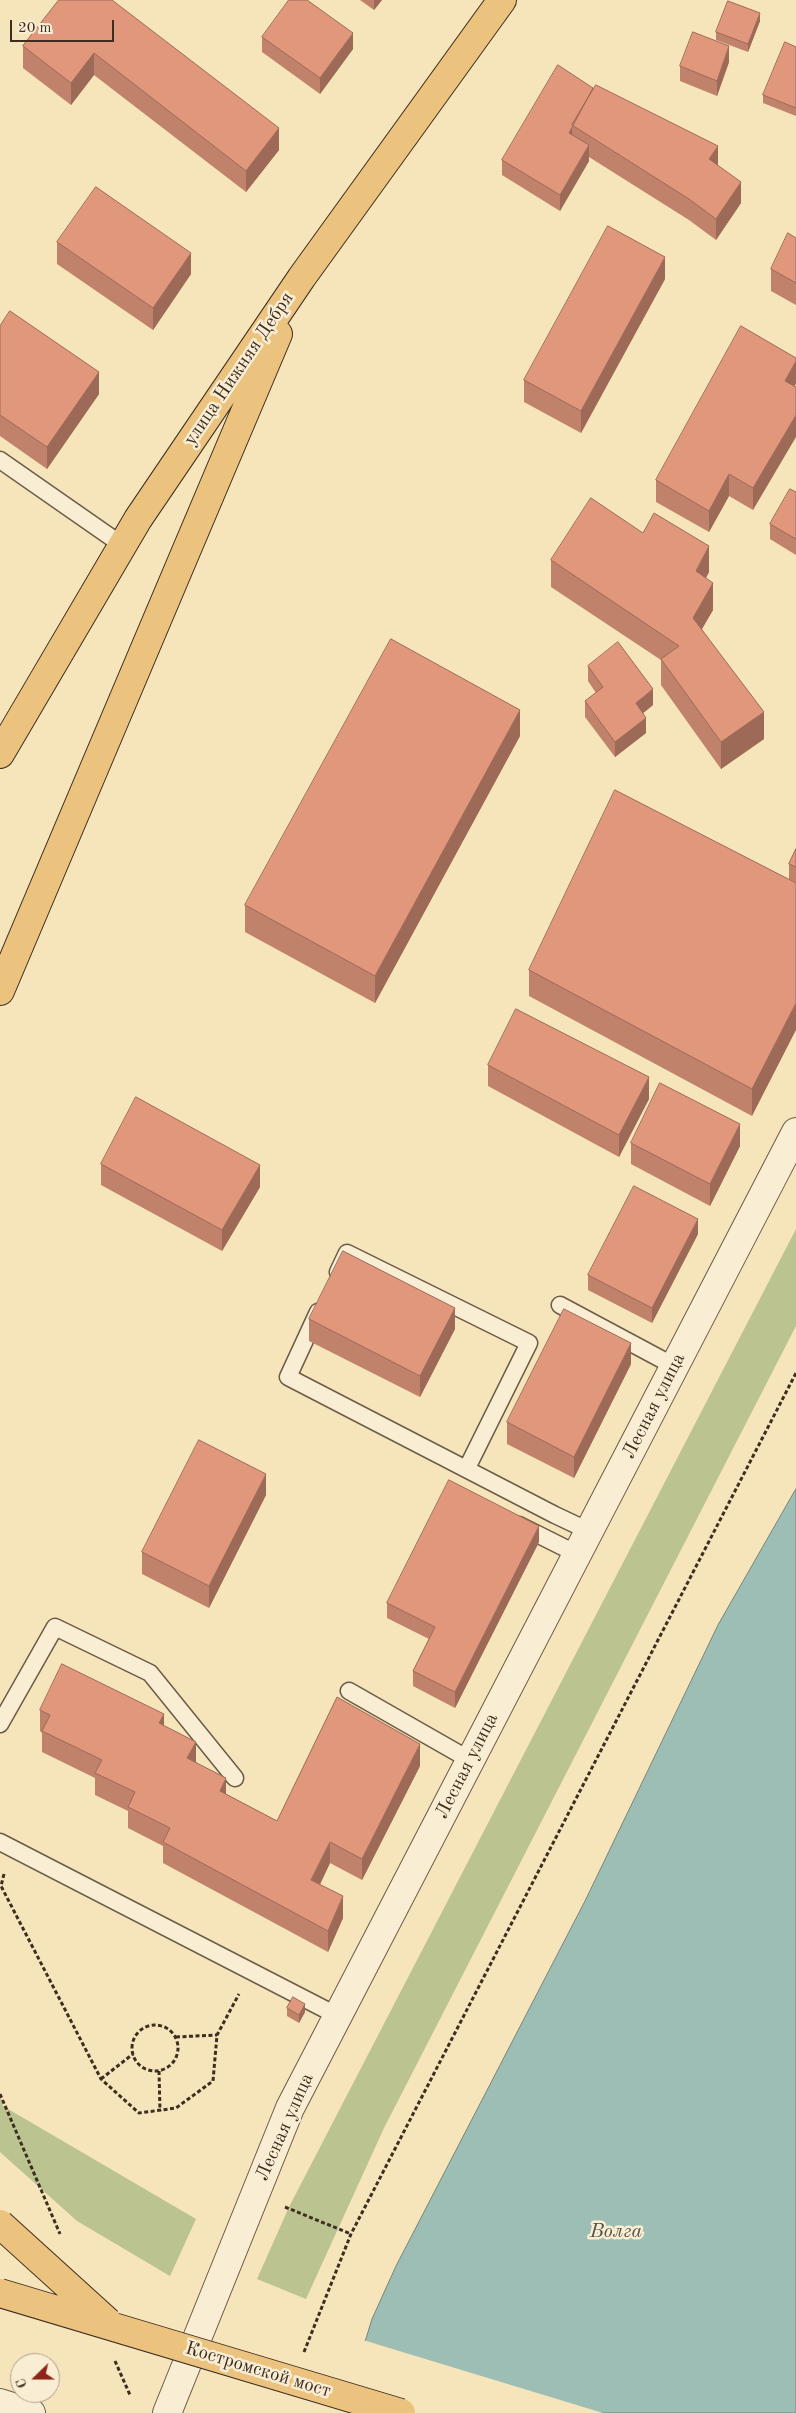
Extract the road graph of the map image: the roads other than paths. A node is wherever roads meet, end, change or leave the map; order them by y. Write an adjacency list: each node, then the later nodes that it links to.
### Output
1 (502, 0): 2 (highway, улица Нижняя Дебря)
2 (302, 277): 4 (highway, улица Нижняя Дебря); 6 (highway)
3 (0, 460): 4 (lane)
4 (122, 545): 5 (highway, улица Нижняя Дебря)
5 (0, 754)
6 (0, 991)
7 (796, 1132): 9 (street, Лесная улица)
8 (560, 1304): 9 (lane)
9 (674, 1366): 12 (street, Лесная улица)
10 (467, 1468): 10 (lane); 12 (lane)
11 (508, 1520): 12 (lane)
12 (583, 1542): 15 (street, Лесная улица)
13 (349, 1691): 15 (lane)
14 (0, 1724): 16 (lane)
15 (470, 1760): 18 (street, Лесная улица)
16 (235, 1778)
17 (4, 1844): 18 (lane)
18 (338, 2016): 24 (street, Лесная улица)
19 (0, 2224): 21 (highway, bridge)
20 (0, 2293): 21 (highway, Костромской мост, bridge)
21 (114, 2328): 25 (highway, Костромской мост, bridge)
22 (0, 2403): 23 (street)
23 (31, 2413)
24 (167, 2413)
25 (401, 2413)

